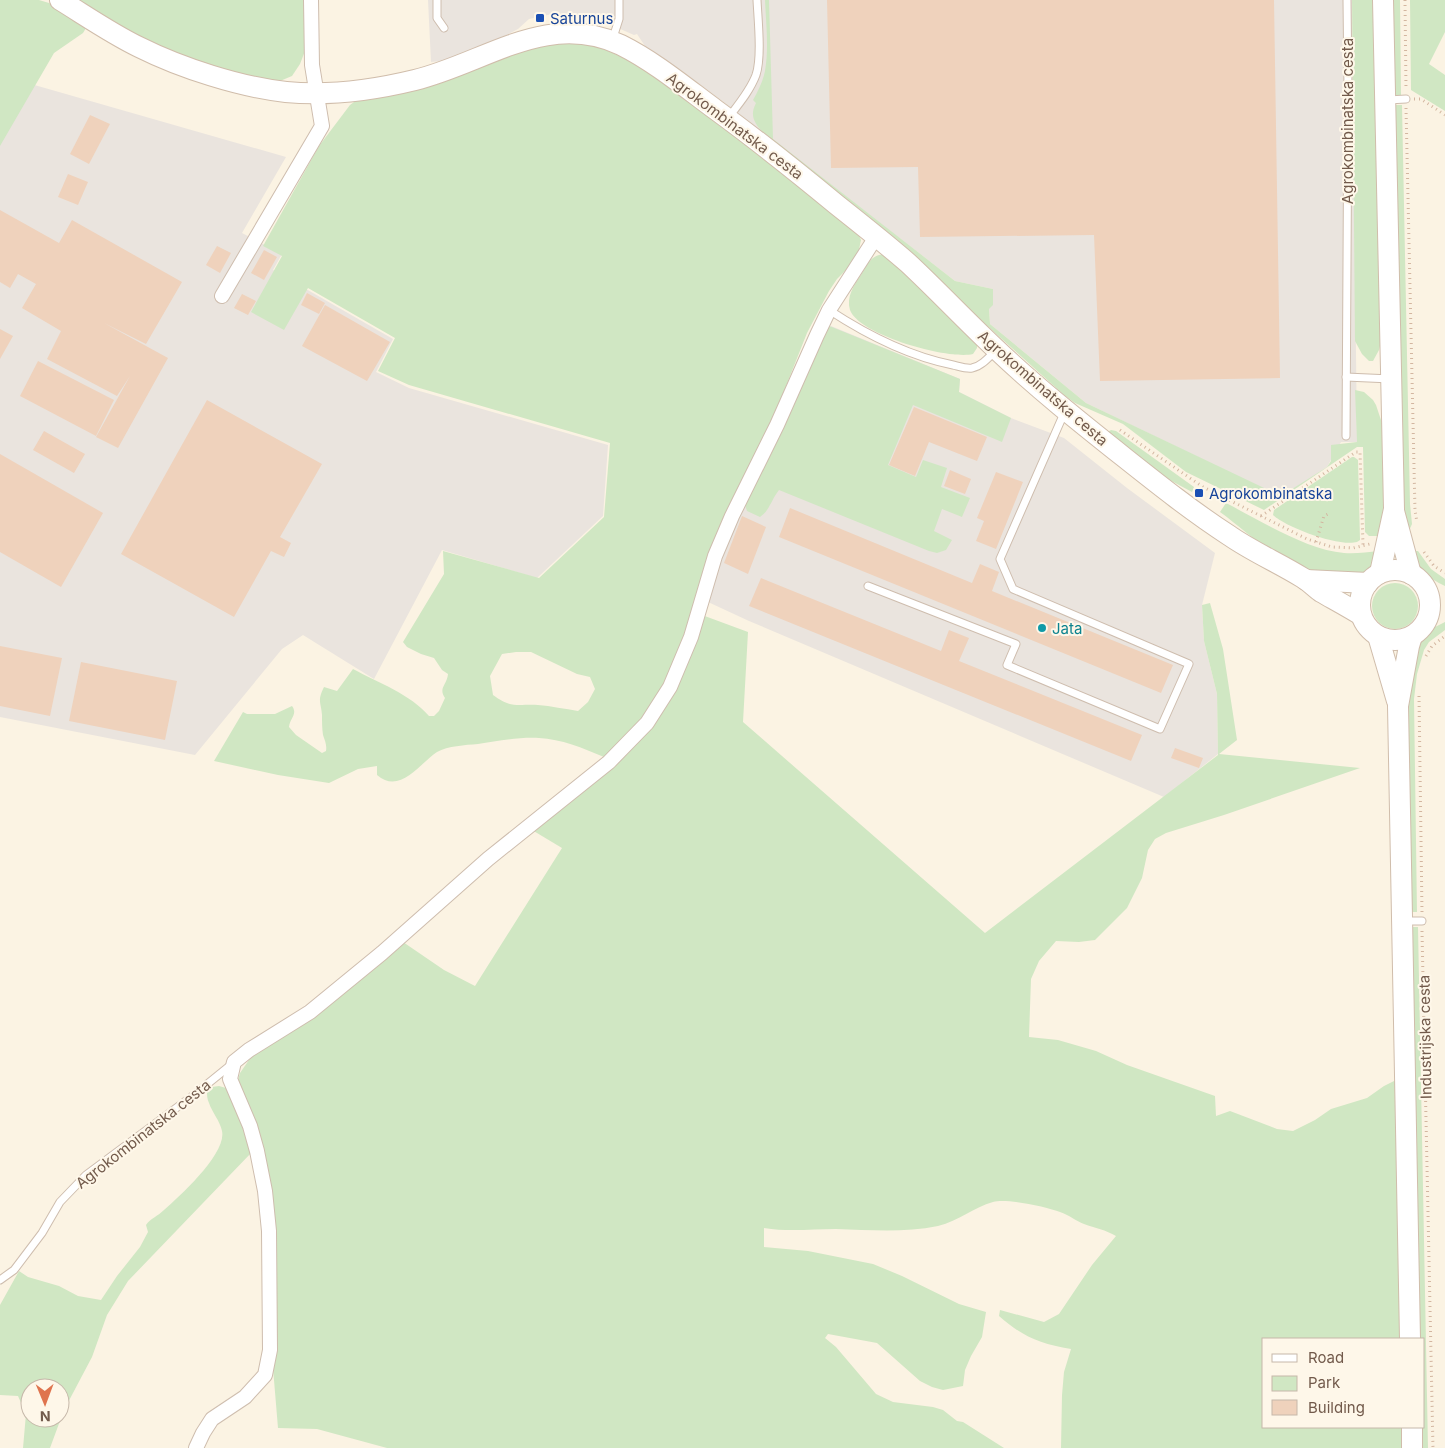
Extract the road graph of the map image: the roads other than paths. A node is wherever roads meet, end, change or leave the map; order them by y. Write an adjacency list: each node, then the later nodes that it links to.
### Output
1 (60, 0): 10 (street, Agrokombinatska cesta)
2 (311, 0): 10 (street)
3 (437, 0): 8 (lane)
4 (619, 0): 9 (lane)
5 (757, 0): 13 (lane)
6 (1347, 0): 18 (lane, Agrokombinatska cesta)
7 (1384, 0): 12 (street)
8 (444, 28)
9 (612, 42): 10 (street, Agrokombinatska cesta); 13 (street, Agrokombinatska cesta)
10 (317, 93): 15 (street)
11 (1406, 99): 12 (lane)
12 (1385, 100): 19 (street)
13 (728, 119): 14 (street, Agrokombinatska cesta)
14 (876, 236): 16 (street); 17 (street, Agrokombinatska cesta)
15 (222, 296)
16 (829, 310): 17 (lane); 35 (street)
17 (996, 349): 20 (street, Agrokombinatska cesta)
18 (1346, 377): 19 (lane); 21 (lane, Agrokombinatska cesta)
19 (1391, 380): 22 (street)
20 (1065, 410): 24 (street, Agrokombinatska cesta); 26 (lane)
21 (1346, 436)
22 (1394, 509): 23 (street); 25 (street)
23 (1374, 578): 24 (street, Agrokombinatska cesta); 25 (street); 28 (street)
24 (1306, 580): 28 (street, Agrokombinatska cesta)
25 (1417, 580): 27 (street); 30 (street)
26 (868, 586)
27 (1445, 593)
28 (1361, 616): 31 (street)
29 (1445, 616): 30 (street)
30 (1419, 629): 31 (street); 32 (street, Industrijska cesta)
31 (1378, 636): 32 (street, Industrijska cesta)
32 (1398, 706): 33 (street, Industrijska cesta)
33 (1402, 921): 34 (lane); 37 (street, Industrijska cesta)
34 (1422, 921)
35 (234, 1062): 36 (lane, Agrokombinatska cesta); 39 (street)
36 (0, 1280)
37 (1410, 1338)
38 (1412, 1428): 40 (street)
39 (196, 1448)
40 (1412, 1448)

